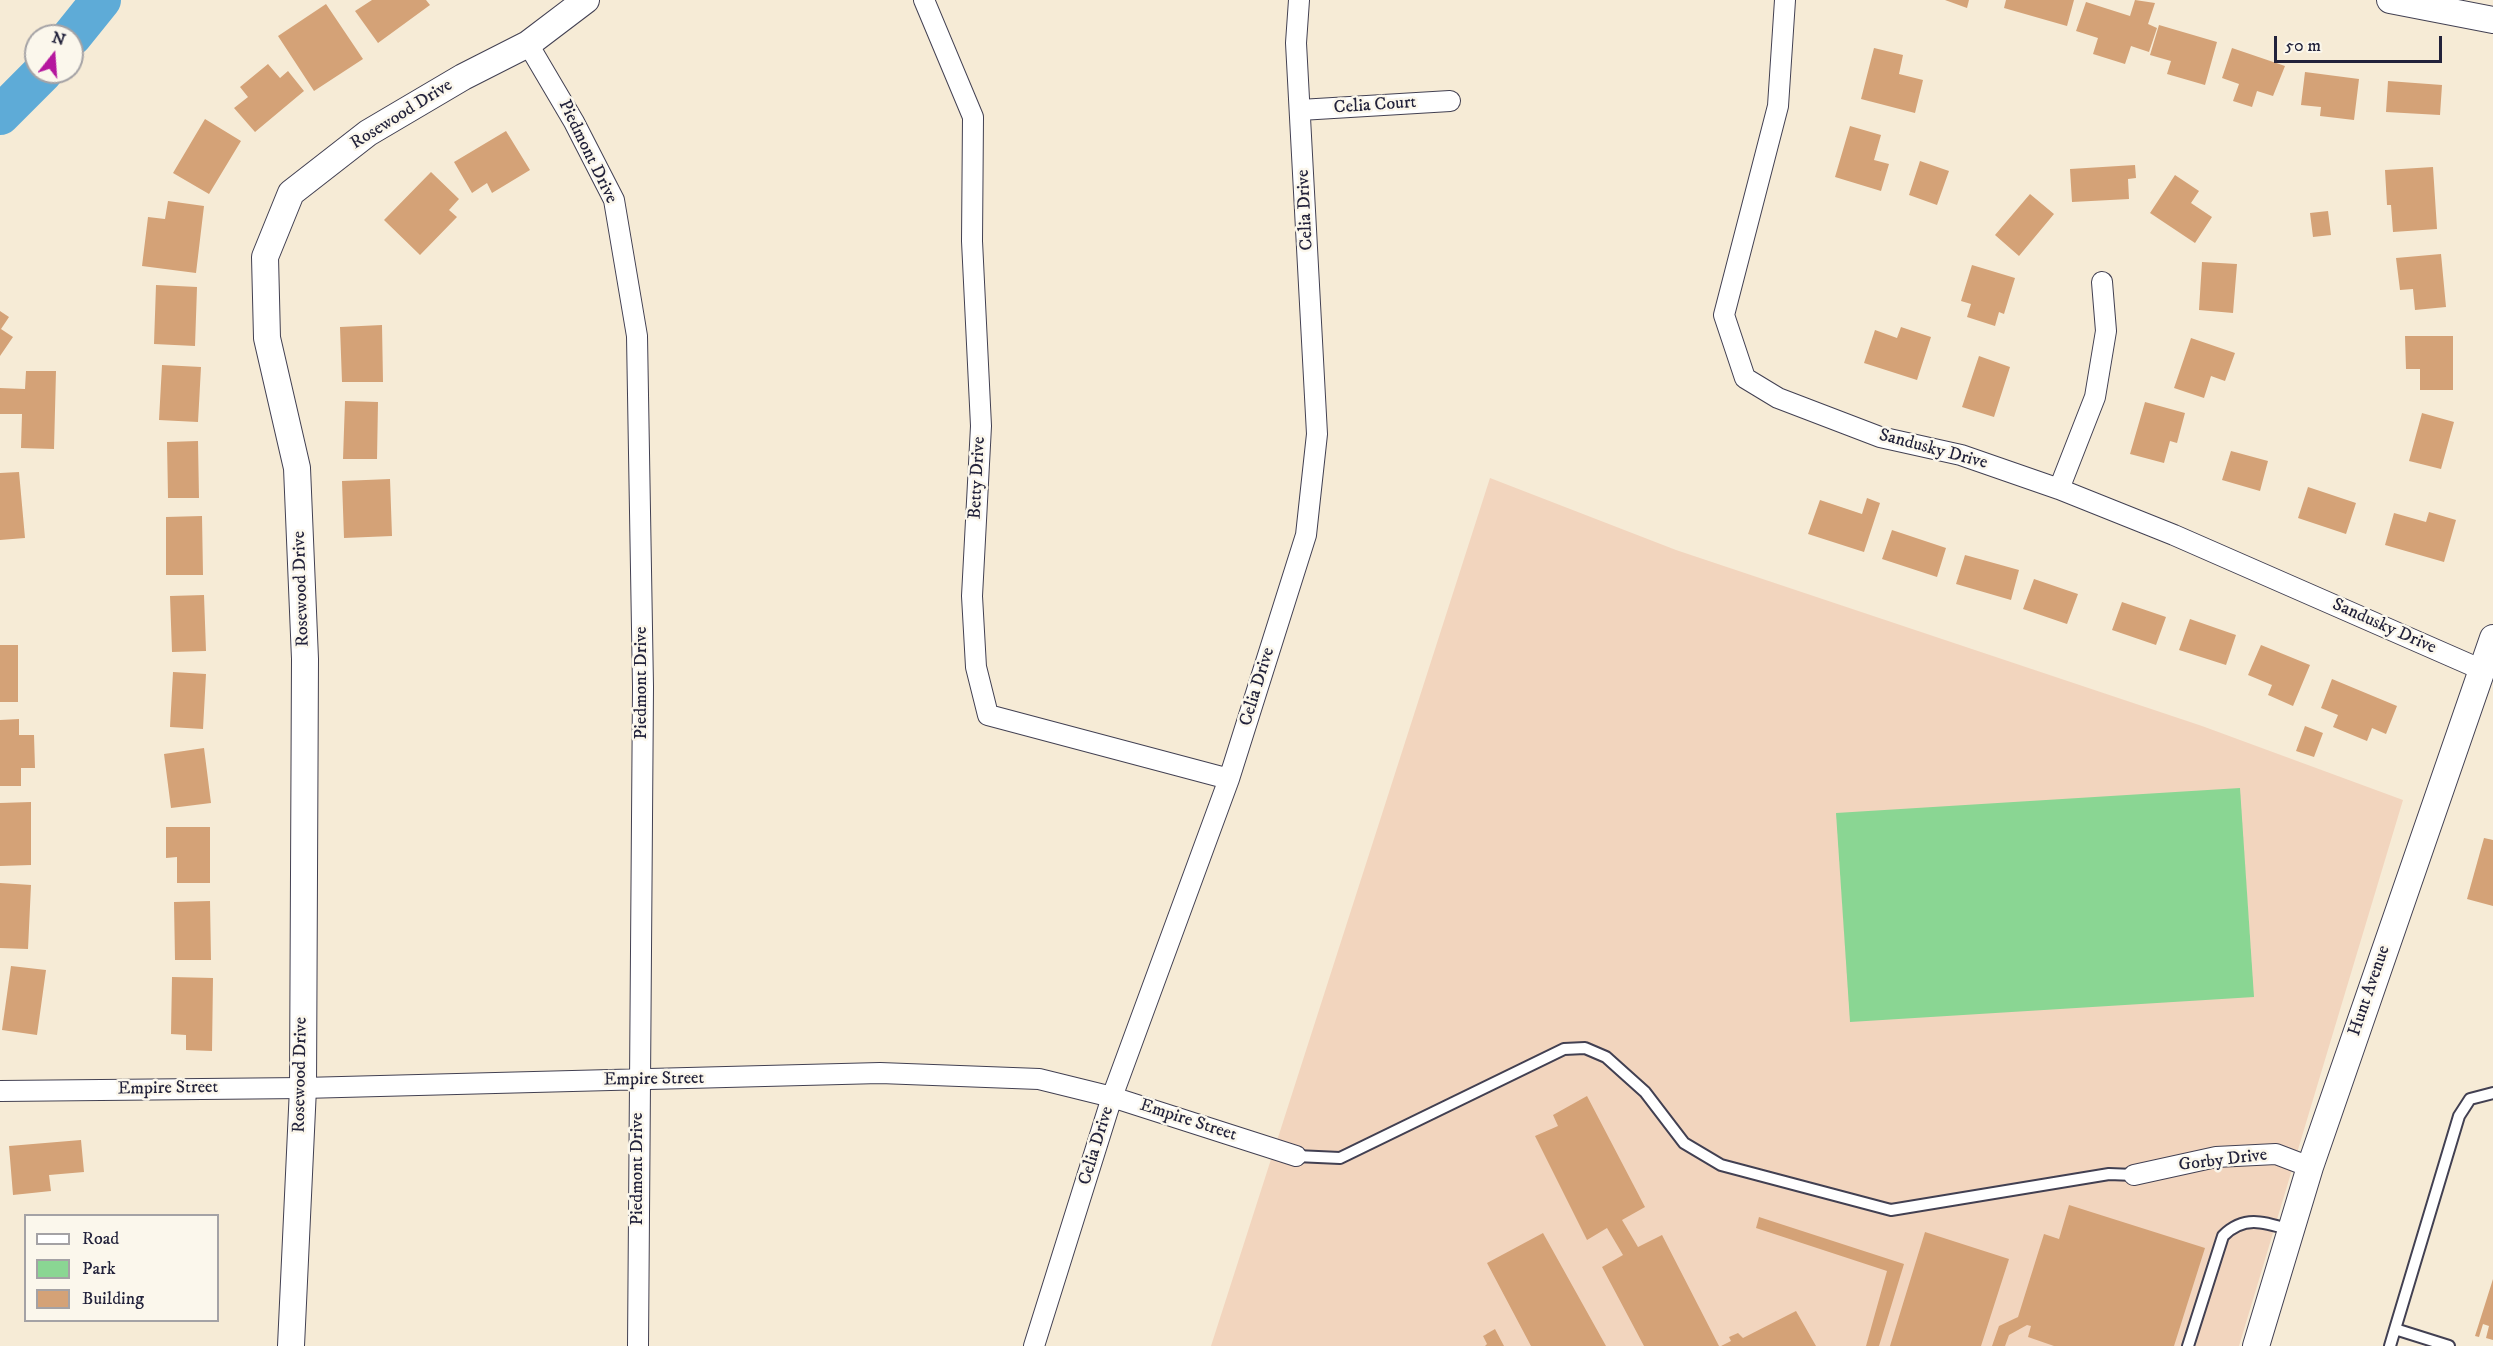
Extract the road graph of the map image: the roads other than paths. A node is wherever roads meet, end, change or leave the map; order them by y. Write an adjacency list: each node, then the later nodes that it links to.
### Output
1 (586, 0): 7 (street, Rosewood Drive)
2 (924, 0): 14 (street, Betty Drive)
3 (1299, 0): 9 (street, Celia Drive)
4 (1785, 0): 11 (street, Sandusky Drive)
5 (2390, 0): 6 (street)
6 (2493, 20)
7 (528, 44): 15 (street, Piedmont Drive); 16 (street, Rosewood Drive)
8 (1450, 101): 9 (street, Celia Court)
9 (1300, 110): 14 (street, Celia Drive)
10 (2102, 282): 11 (street)
11 (2059, 489): 13 (street, Sandusky Drive)
12 (2493, 638): 13 (street, Hunt Avenue)
13 (2480, 669): 21 (street, Hunt Avenue)
14 (1230, 779): 19 (street, Celia Drive)
15 (638, 1080): 16 (street, Empire Street); 19 (street, Empire Street); 26 (street, Piedmont Drive)
16 (303, 1088): 17 (street, Empire Street); 25 (street, Rosewood Drive)
17 (0, 1091)
18 (2493, 1093): 24 (lane)
19 (1112, 1097): 20 (street, Empire Street); 27 (street, Celia Drive)
20 (1296, 1156): 22 (lane)
21 (2310, 1167): 22 (street, Gorby Drive); 23 (street, Hunt Avenue)
22 (2134, 1175)
23 (2291, 1230): 28 (lane); 29 (street, Hunt Avenue)
24 (2395, 1329): 30 (lane); 31 (lane)
25 (291, 1346)
26 (638, 1346)
27 (1034, 1346)
28 (2188, 1346)
29 (2256, 1346)
30 (2390, 1346)
31 (2449, 1346)

